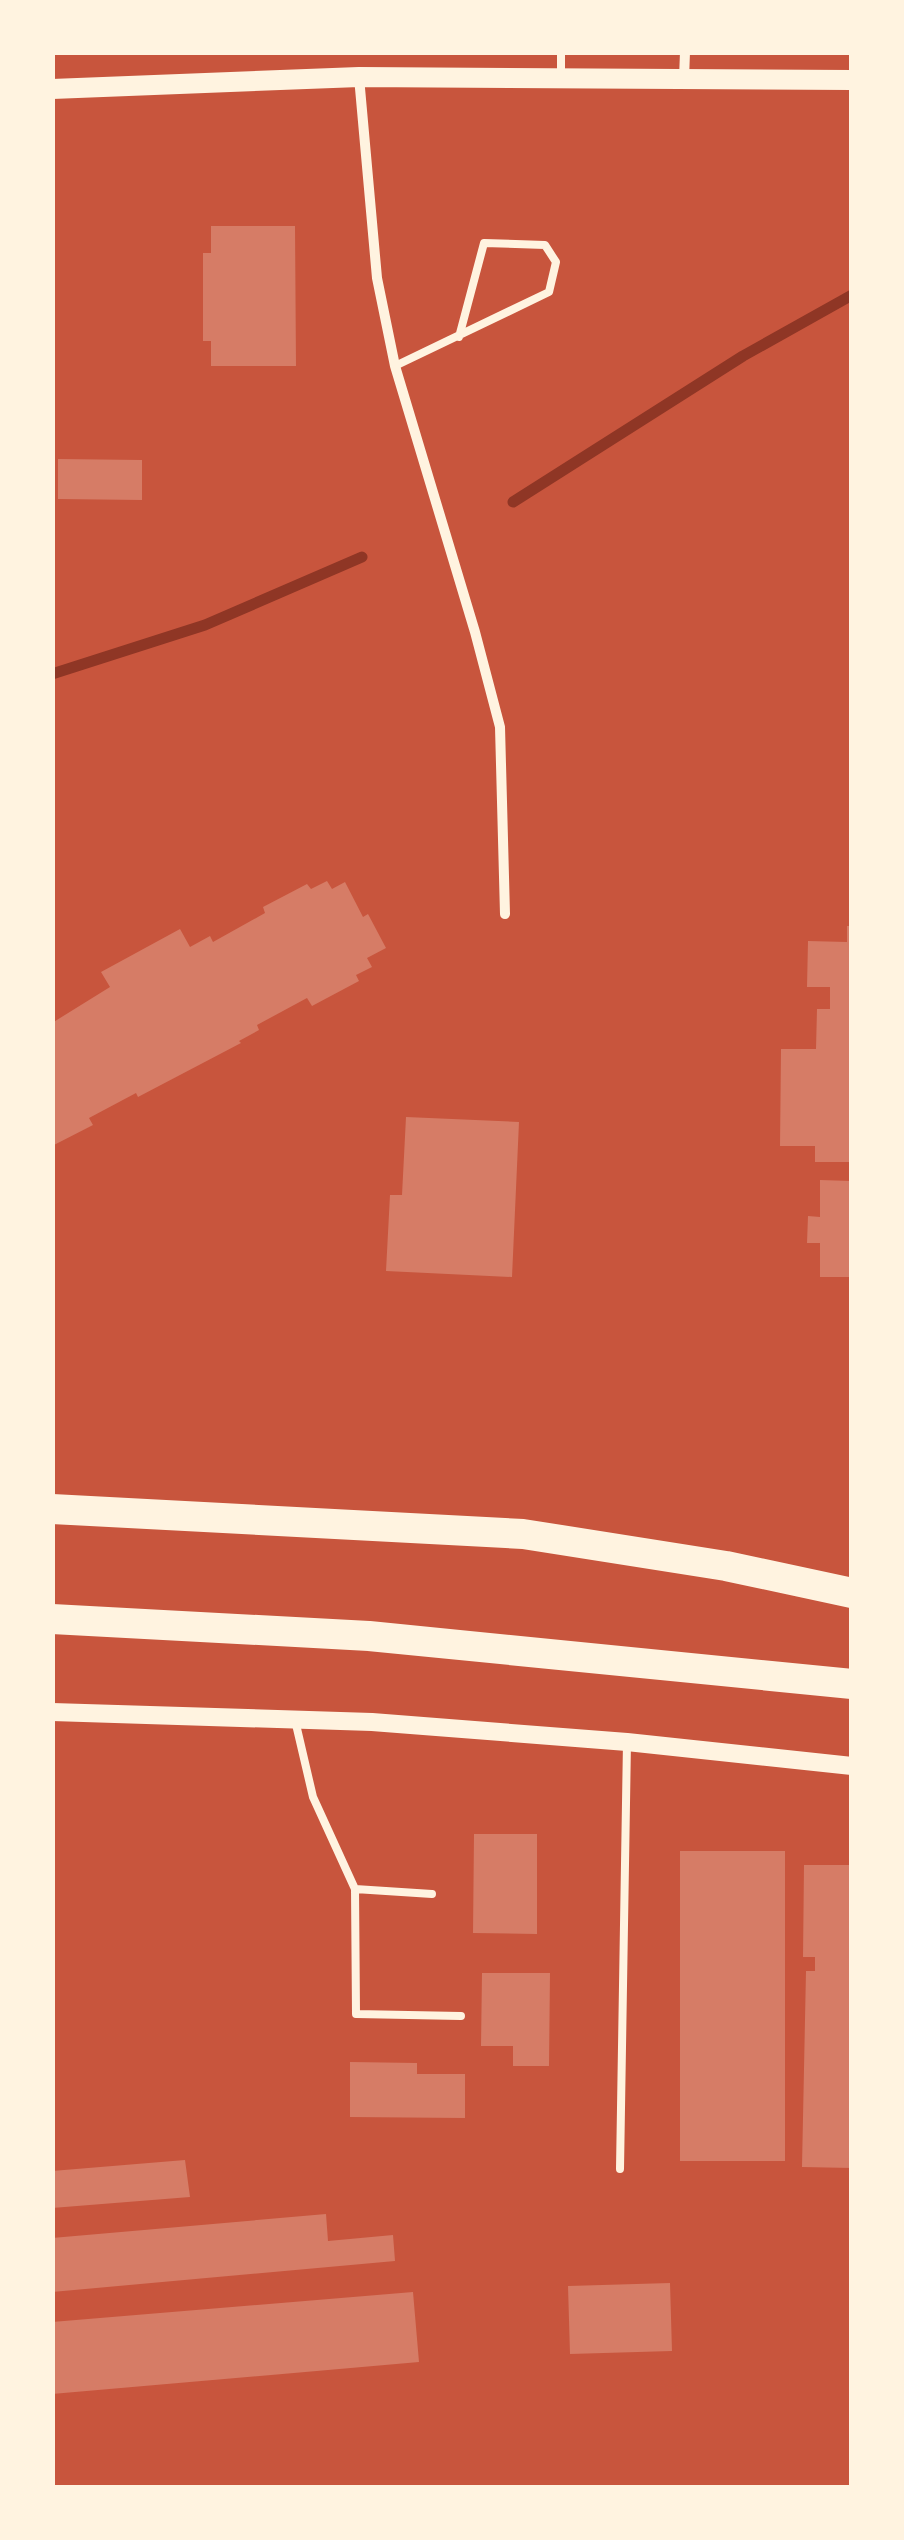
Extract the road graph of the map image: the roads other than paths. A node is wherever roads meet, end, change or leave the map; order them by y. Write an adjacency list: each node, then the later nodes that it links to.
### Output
1 (561, 52): 4 (lane)
2 (686, 52): 5 (street)
3 (359, 77): 4 (main road); 7 (main road); 9 (street)
4 (561, 77): 5 (main road)
5 (684, 80): 6 (main road)
6 (852, 80)
7 (52, 89)
8 (459, 337): 8 (lane); 9 (lane)
9 (395, 366): 10 (street)
10 (505, 914)
11 (52, 1508): 12 (highway)
12 (852, 1593)
13 (52, 1619): 14 (highway)
14 (852, 1684)
15 (52, 1712): 16 (street)
16 (294, 1718): 17 (street); 19 (lane)
17 (627, 1742): 18 (street); 22 (lane)
18 (852, 1766)
19 (354, 1889): 20 (lane); 21 (lane)
20 (432, 1894)
21 (461, 2016)
22 (620, 2170)

